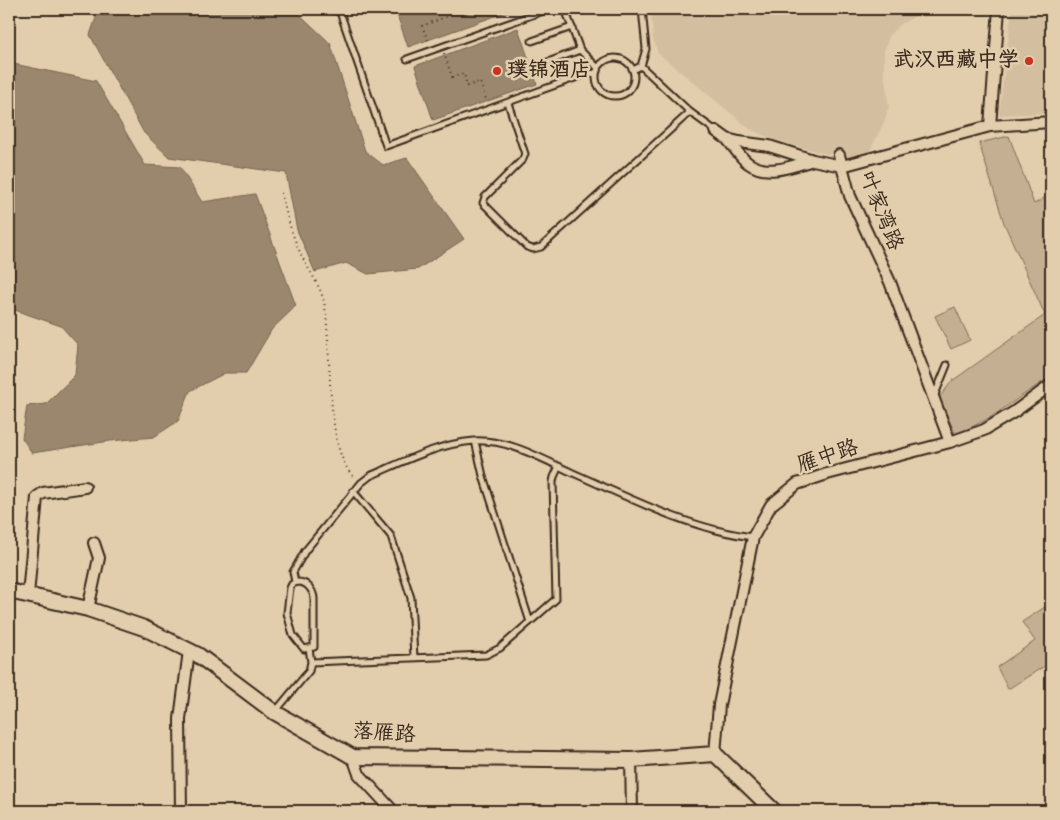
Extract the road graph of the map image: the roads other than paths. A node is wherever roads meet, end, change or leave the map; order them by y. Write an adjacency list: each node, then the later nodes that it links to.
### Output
1 (328, 9): 14 (lane)
2 (549, 9): 9 (lane)
3 (565, 9): 6 (lane)
4 (642, 9): 11 (lane)
5 (999, 9): 17 (street)
6 (572, 28): 7 (lane); 8 (lane)
7 (532, 41)
8 (580, 50): 10 (lane); 13 (lane)
9 (407, 59)
10 (540, 65)
11 (640, 66): 12 (lane); 15 (lane)
12 (633, 70): 13 (lane); 13 (lane)
13 (597, 71): 14 (lane)
14 (508, 103): 15 (lane)
15 (690, 112): 18 (lane)
16 (1051, 122): 17 (street, 叶家湾路)
17 (990, 126): 22 (street, 叶家湾路)
18 (716, 131): 19 (street)
19 (727, 139): 21 (street); 21 (street)
20 (838, 155): 22 (street)
21 (812, 160): 22 (street)
22 (842, 166): 25 (street, 叶家湾路)
23 (947, 365): 25 (lane)
24 (1051, 385): 27 (street, 雁中路)
25 (934, 398): 27 (street, 叶家湾路)
26 (475, 441): 28 (lane); 30 (lane); 37 (lane)
27 (950, 442): 31 (street, 雁中路)
28 (559, 466): 31 (lane); 37 (lane)
29 (85, 487): 35 (street)
30 (353, 491): 33 (lane); 40 (lane)
31 (753, 537): 43 (street, 雁中路)
32 (94, 543): 36 (street)
33 (295, 582): 38 (lane); 38 (lane)
34 (9, 591): 35 (street, 落雁路)
35 (28, 595): 36 (street, 落雁路)
36 (88, 609): 39 (street, 落雁路)
37 (530, 622): 40 (lane)
38 (309, 648): 41 (lane)
39 (189, 651): 42 (street, 落雁路); 46 (street)
40 (414, 658): 41 (lane)
41 (312, 662): 42 (lane)
42 (274, 712): 44 (street, 落雁路)
43 (715, 754): 45 (street, 落雁路); 49 (street)
44 (353, 757): 45 (street, 落雁路); 47 (street)
45 (631, 760): 48 (street)
46 (181, 811)
47 (393, 811)
48 (632, 811)
49 (774, 811)

